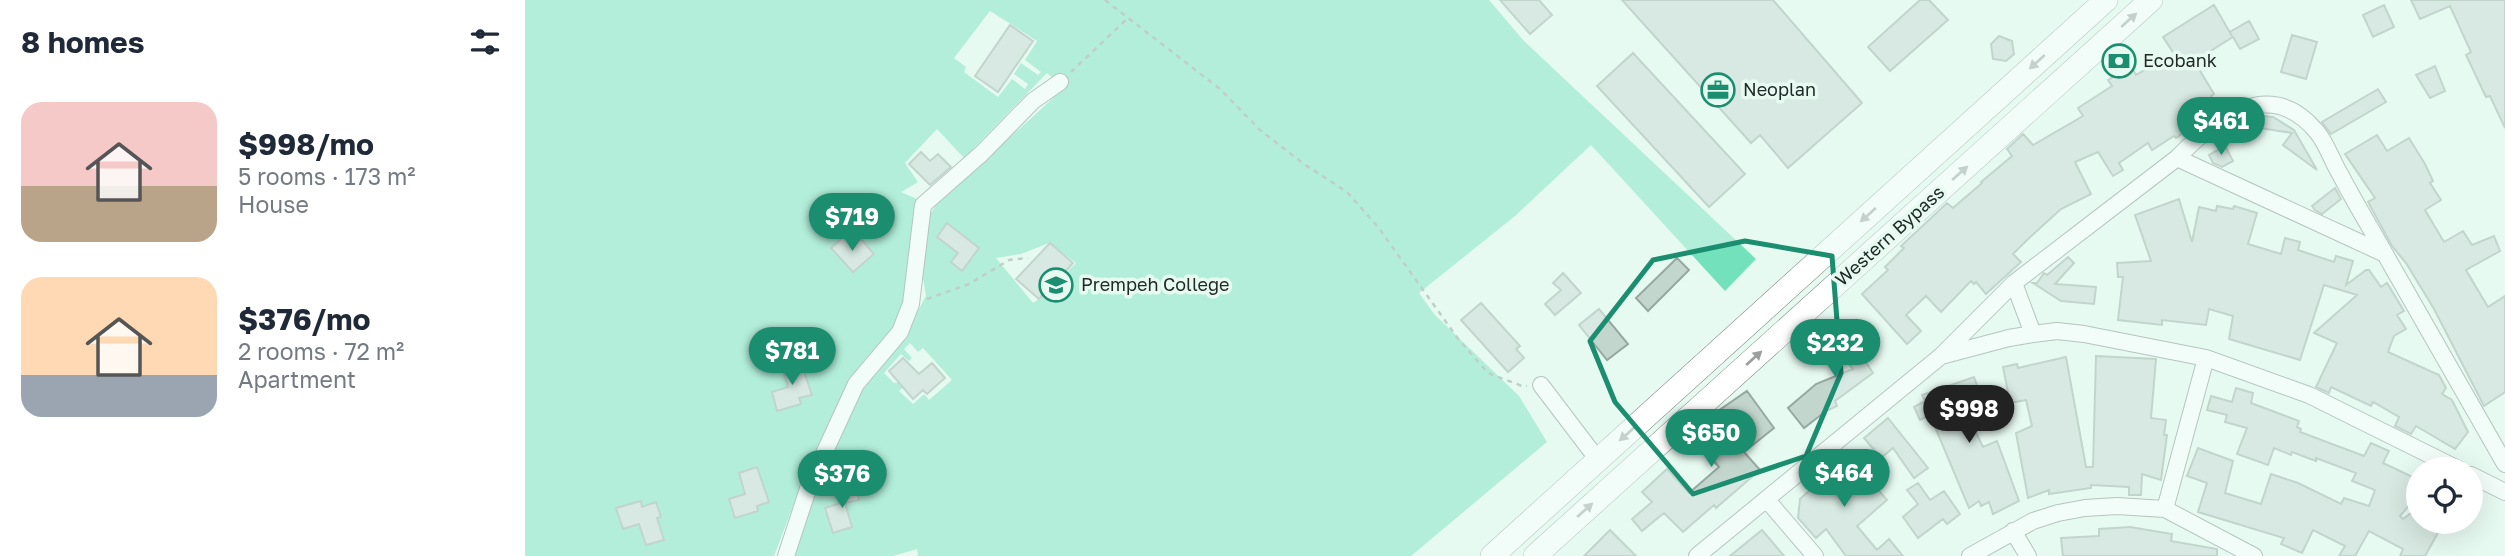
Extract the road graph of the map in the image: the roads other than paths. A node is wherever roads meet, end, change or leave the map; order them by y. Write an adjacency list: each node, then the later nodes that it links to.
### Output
1 (2106, 0): 12 (highway, Western Bypass, one-way to 12)
2 (2151, 0): 21 (highway, Western Bypass, one-way to 2)
3 (1060, 82): 19 (street)
4 (2177, 158): 5 (street); 5 (street); 6 (street)
5 (2385, 254): 13 (street)
6 (2014, 283): 7 (street); 8 (street)
7 (2033, 334): 8 (street); 9 (street)
8 (1941, 356): 16 (street)
9 (2206, 358): 11 (street); 17 (street)
10 (1541, 386): 12 (street)
11 (2434, 457)
12 (1598, 460): 20 (highway, Western Bypass)
13 (2505, 464)
14 (2483, 481): 15 (street)
15 (2505, 492)
16 (1767, 500): 22 (street); 23 (street)
17 (2165, 509): 18 (street); 26 (street)
18 (2013, 531): 24 (street); 25 (street)
19 (786, 556)
20 (1492, 556)
21 (1535, 556)
22 (1697, 556)
23 (1815, 556)
24 (1970, 556)
25 (2028, 556)
26 (2255, 556)

